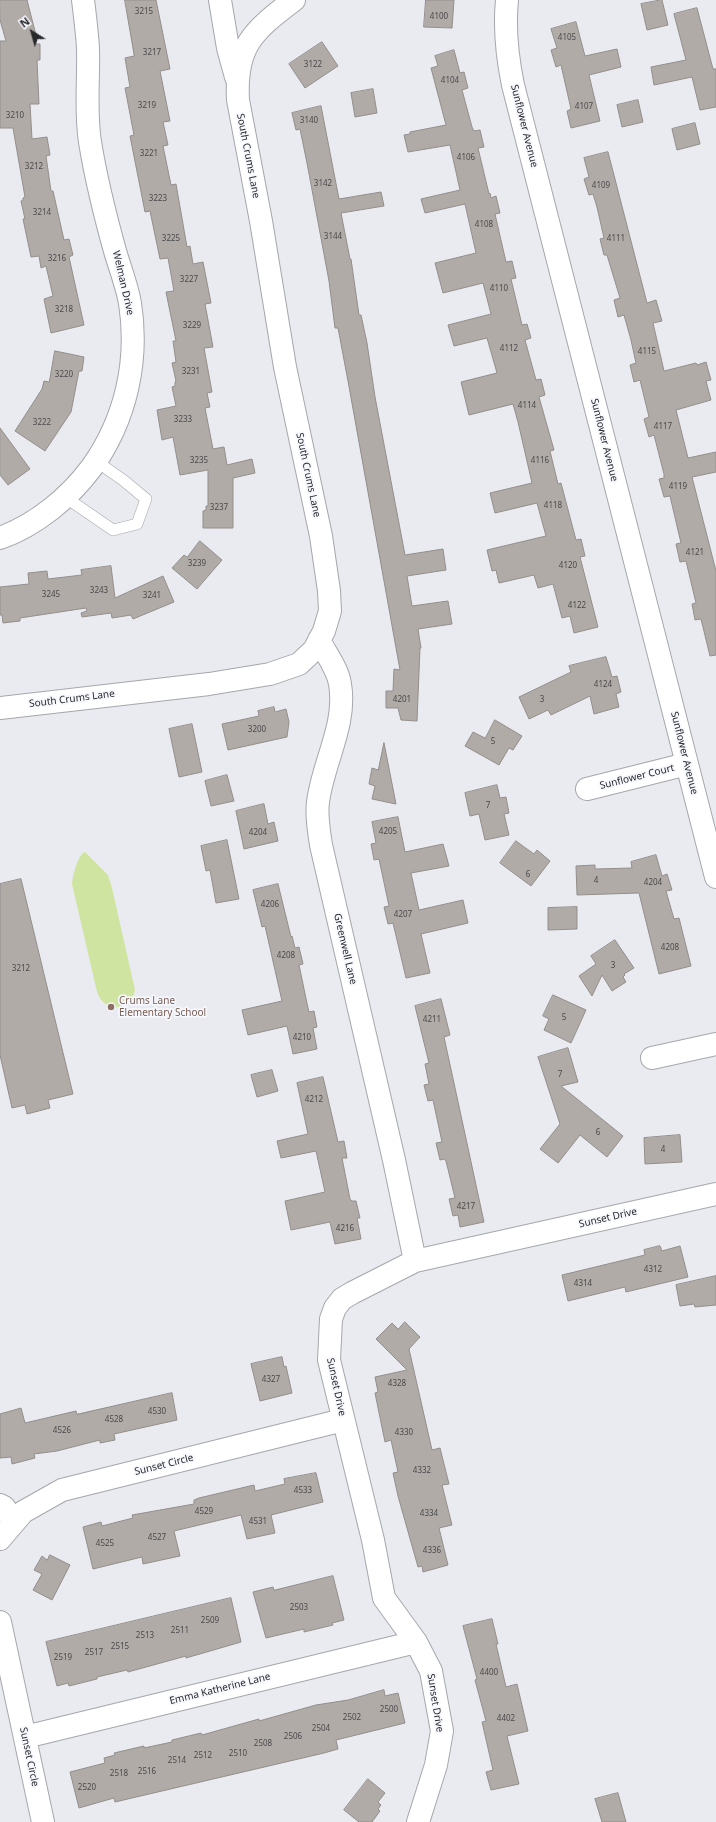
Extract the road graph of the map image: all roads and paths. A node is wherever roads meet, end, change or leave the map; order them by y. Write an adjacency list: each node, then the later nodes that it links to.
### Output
1 (83, 0): 6 (street, Welman Drive)
2 (220, 0): 5 (street)
3 (294, 0): 5 (street, South Crums Lane)
4 (507, 0): 11 (street, Sunflower Avenue)
5 (237, 82): 9 (street, South Crums Lane)
6 (96, 461): 7 (street, Welman Drive); 7 (lane)
7 (65, 498): 8 (street, Welman Drive)
8 (0, 538)
9 (319, 640): 10 (street, South Crums Lane); 17 (street, Greenwell Lane)
10 (0, 708)
11 (687, 764): 12 (street, Sunflower Court); 13 (street, Sunflower Avenue)
12 (586, 789)
13 (716, 877)
14 (716, 1044): 15 (street)
15 (652, 1058)
16 (716, 1194): 17 (street, Sunset Drive)
17 (415, 1261): 18 (street, Sunset Drive)
18 (343, 1420): 20 (street, Sunset Circle); 23 (street, Sunset Drive)
19 (0, 1505): 20 (street)
20 (14, 1522): 21 (street, Sunset Circle)
21 (0, 1539)
22 (0, 1622): 24 (street, Sunset Circle)
23 (416, 1642): 24 (street, Emma Katherine Lane); 26 (street, Sunset Drive)
24 (25, 1737): 25 (street, Sunset Circle)
25 (43, 1822)
26 (418, 1822)

